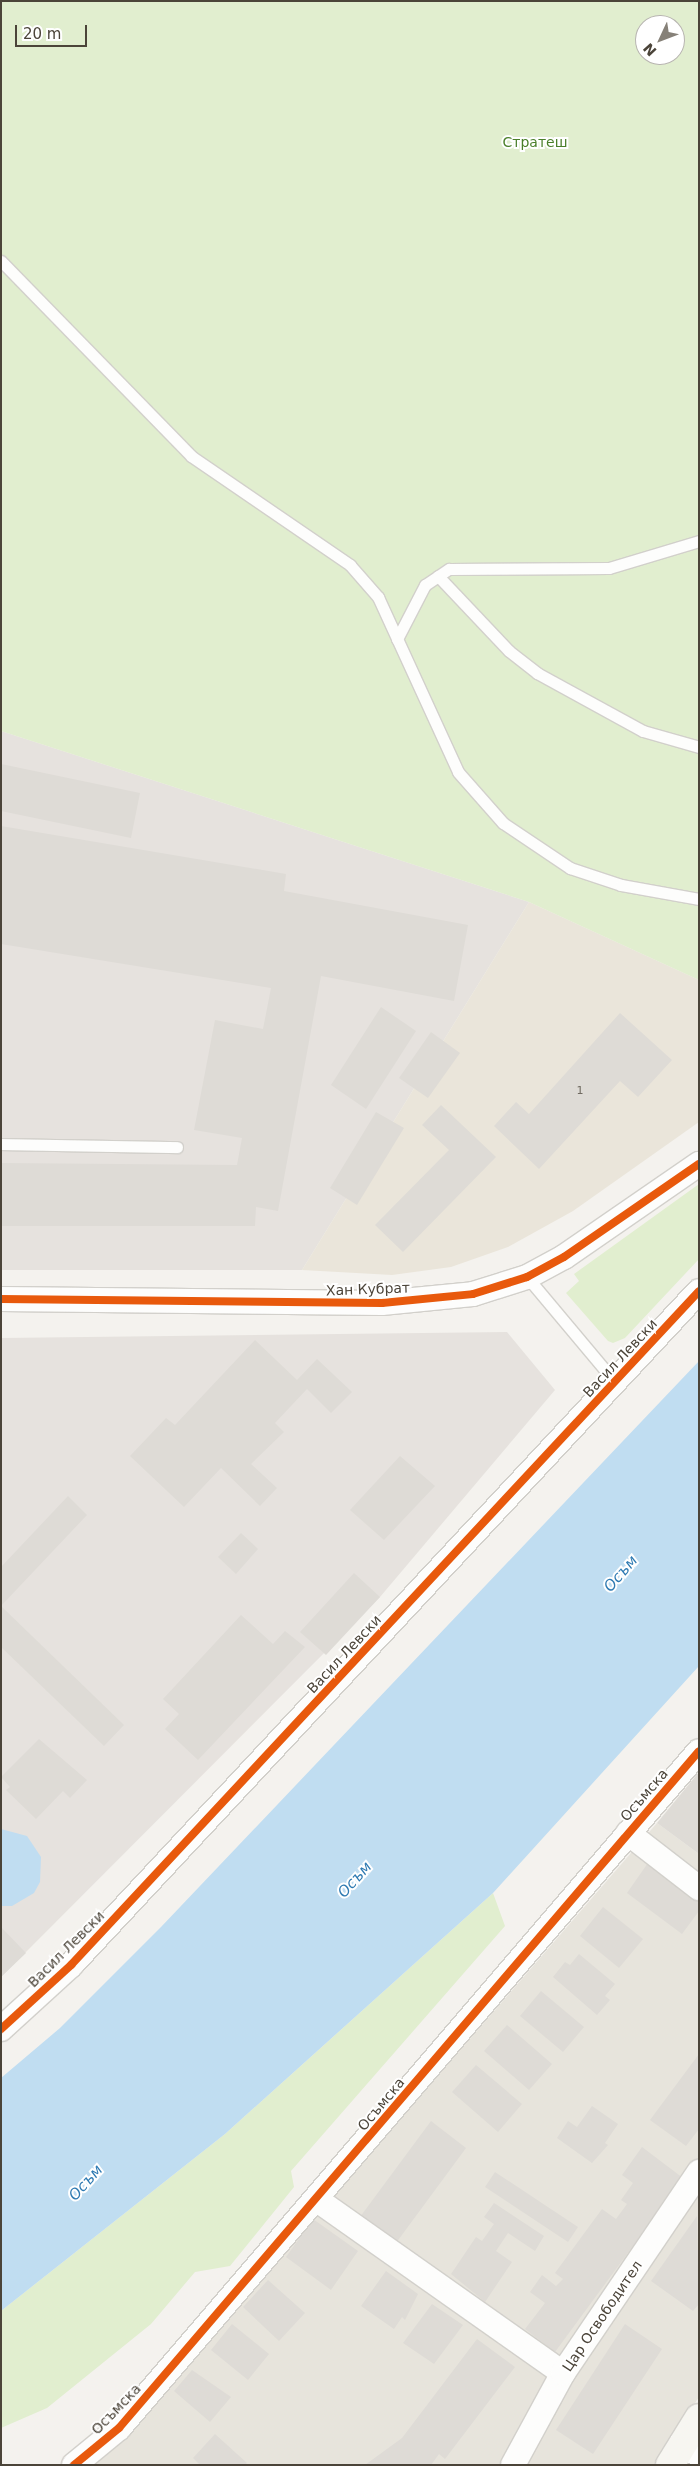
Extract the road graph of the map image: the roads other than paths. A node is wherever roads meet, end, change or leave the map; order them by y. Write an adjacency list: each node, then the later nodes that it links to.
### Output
1 (1, 261): 4 (lane)
2 (699, 541): 3 (lane)
3 (438, 576): 4 (lane); 5 (lane)
4 (397, 639): 6 (lane)
5 (699, 747)
6 (699, 899)
7 (1, 1144): 8 (lane)
8 (177, 1147)
9 (699, 1164): 10 (street, Хан Кубрат)
10 (527, 1277): 12 (street, Хан Кубрат); 13 (lane)
11 (699, 1292): 13 (street, Васил Левски)
12 (1, 1299)
13 (615, 1382): 17 (street, Васил Левски)
14 (699, 1751): 15 (street, Осъмска)
15 (628, 1833): 16 (street); 19 (street, Осъмска)
16 (699, 1888)
17 (1, 2029)
18 (699, 2172): 20 (street, Цар Освободител)
19 (316, 2199): 20 (street); 23 (street, Осъмска)
20 (563, 2373): 24 (street, Цар Освободител)
21 (699, 2418): 22 (street)
22 (683, 2455)
23 (74, 2465)
24 (513, 2465)

